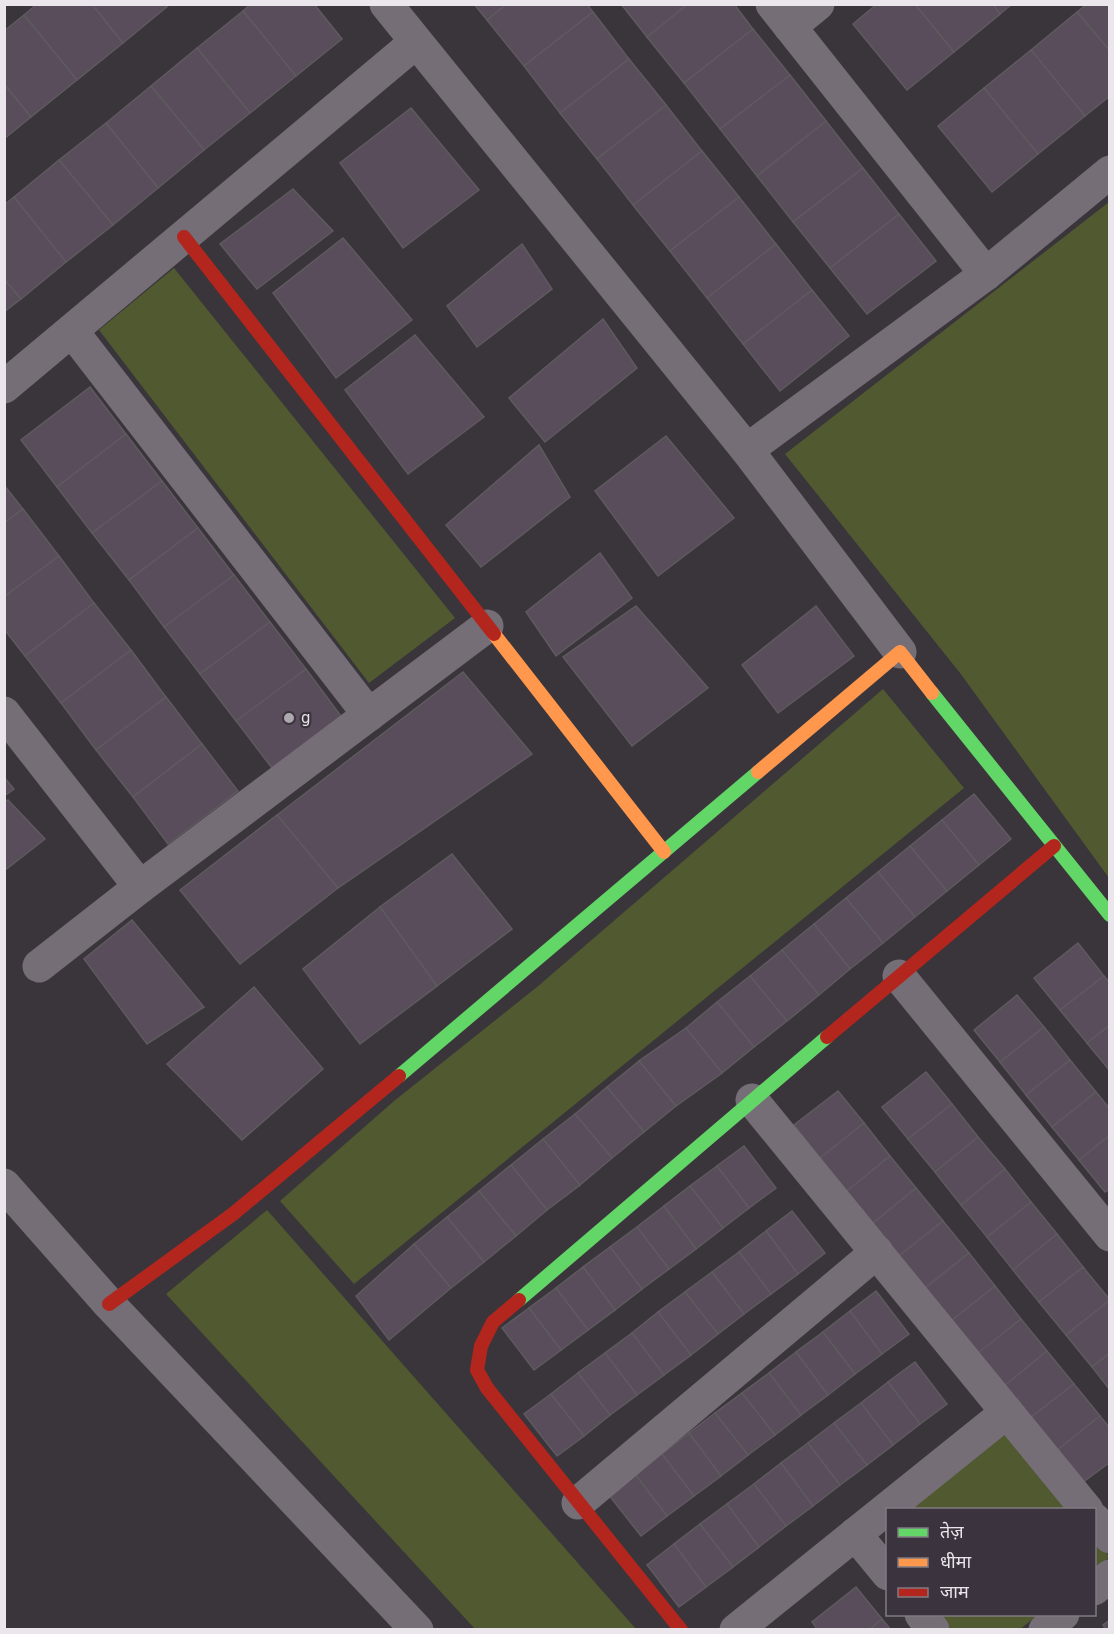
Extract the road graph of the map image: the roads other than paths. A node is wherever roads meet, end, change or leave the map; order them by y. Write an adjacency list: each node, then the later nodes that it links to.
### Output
1 (386, 4): 4 (street)
2 (818, 4): 3 (street)
3 (781, 16): 7 (street)
4 (416, 42): 6 (street); 10 (street)
5 (1110, 172): 7 (street)
6 (184, 237): 8 (street); 11 (street)
7 (986, 274): 10 (street)
8 (72, 331): 9 (street); 14 (street)
9 (4, 387)
10 (747, 450): 12 (street)
11 (487, 626): 14 (street); 16 (street)
12 (900, 652): 15 (street); 16 (street)
13 (4, 713): 17 (street)
14 (369, 715): 17 (street)
15 (1054, 846): 18 (street); 20 (street)
16 (664, 852): 25 (street)
17 (140, 887): 19 (street)
18 (1110, 915)
19 (39, 966)
20 (899, 976): 21 (street); 23 (street)
21 (752, 1100): 24 (street); 27 (street)
22 (4, 1185): 25 (street)
23 (1110, 1235)
24 (877, 1252): 26 (street); 27 (street)
25 (109, 1304): 39 (street)
26 (1007, 1412): 28 (street); 29 (street)
27 (578, 1503): 40 (street)
28 (887, 1508)
29 (1086, 1508)
30 (886, 1509): 32 (street)
31 (1096, 1520): 33 (street)
32 (855, 1534): 34 (street); 41 (street)
33 (1110, 1537)
34 (886, 1572)
35 (1110, 1576): 36 (street)
36 (1096, 1588)
37 (923, 1616): 42 (street)
38 (1061, 1616): 43 (street)
39 (417, 1629)
40 (681, 1629)
41 (736, 1629)
42 (933, 1629)
43 (1045, 1629)

